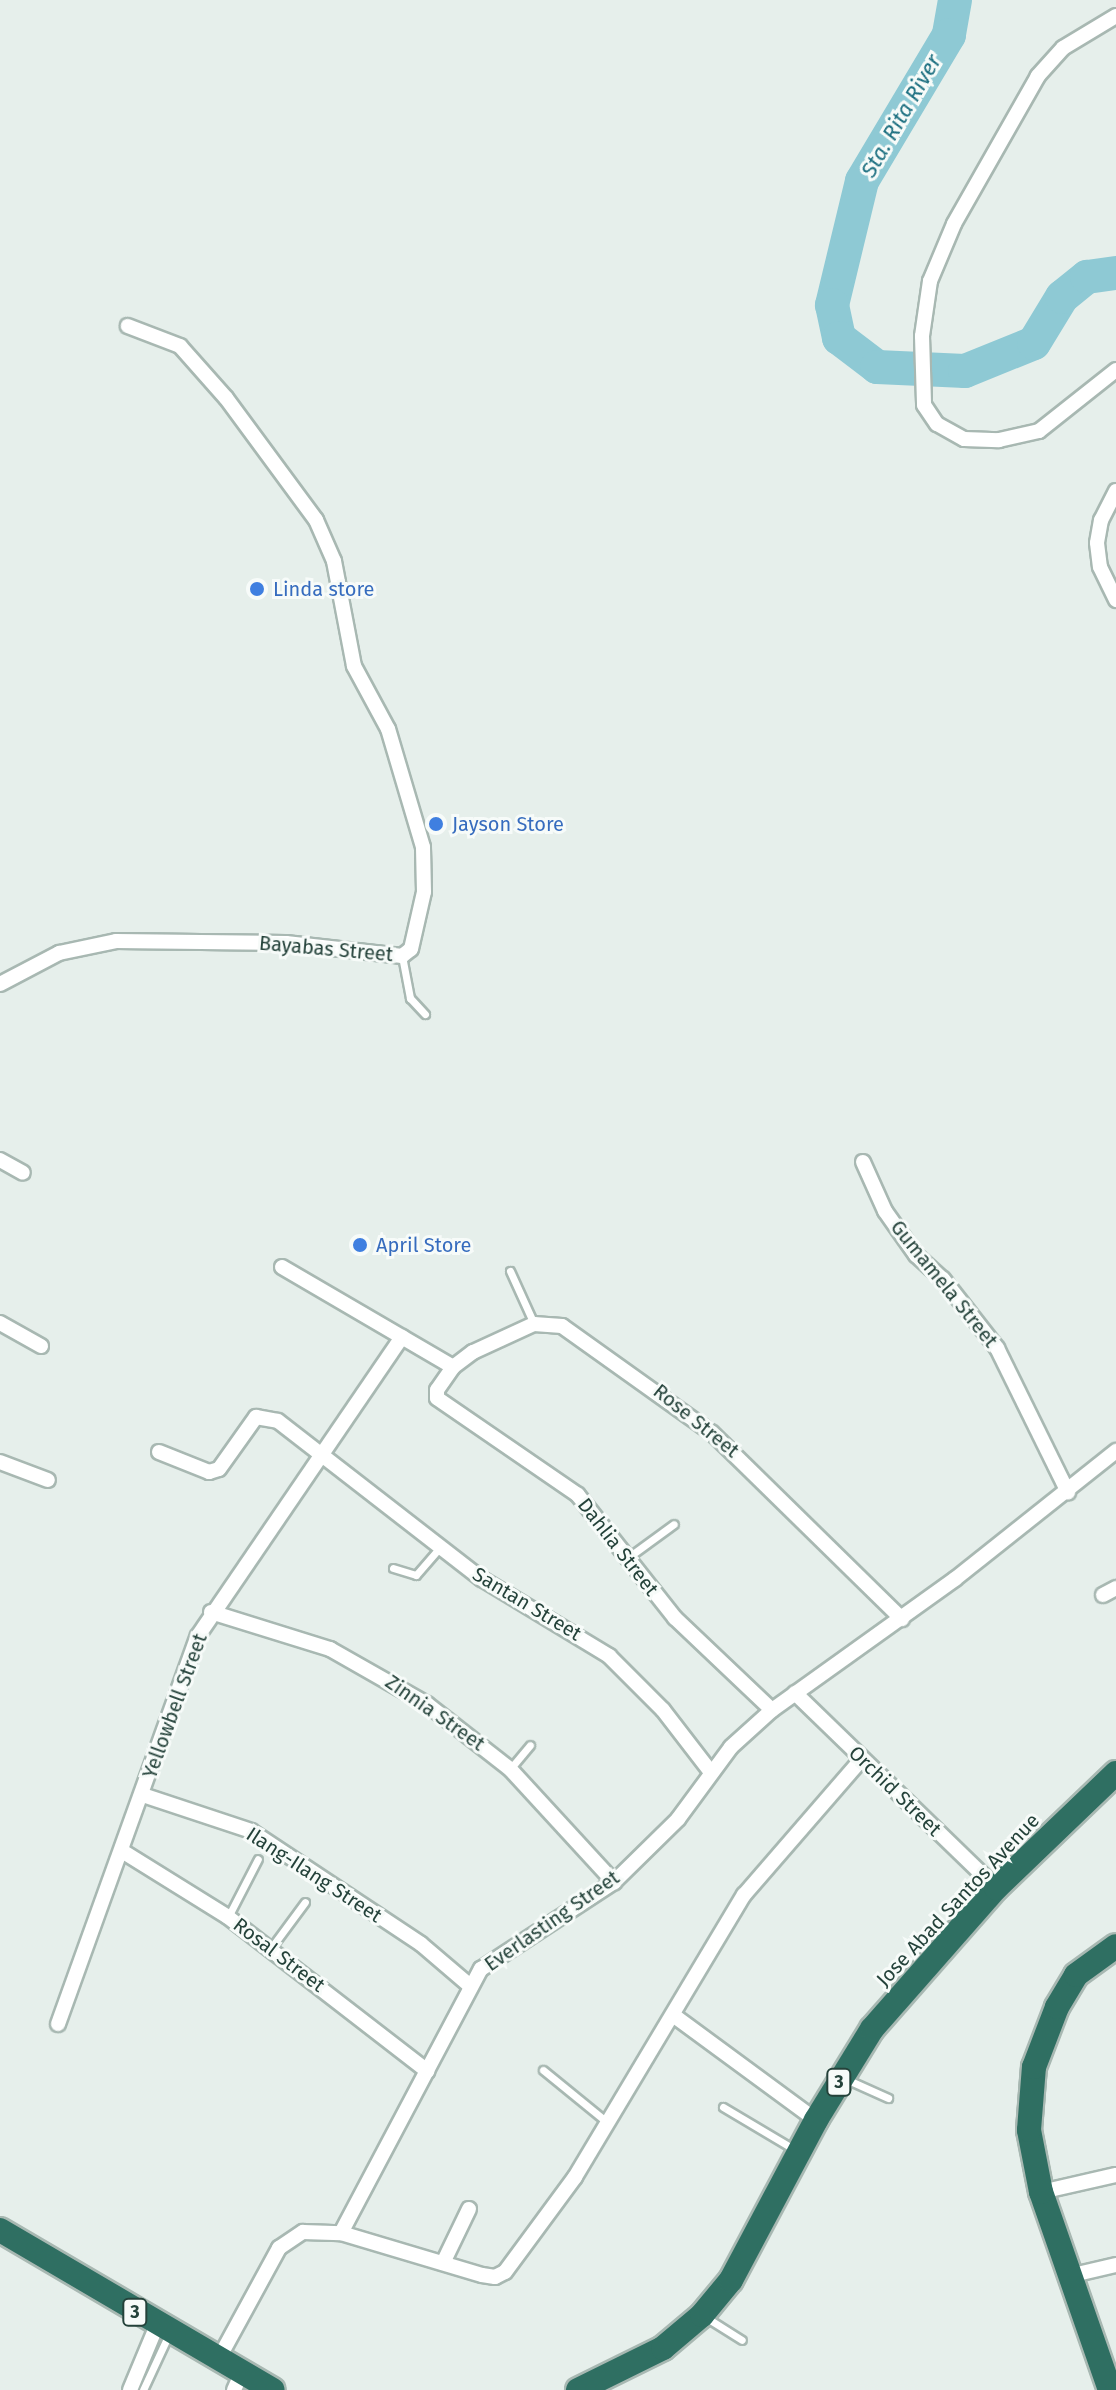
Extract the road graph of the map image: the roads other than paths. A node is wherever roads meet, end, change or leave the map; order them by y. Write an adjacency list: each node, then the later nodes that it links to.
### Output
1 (1116, 16): 3 (street)
2 (128, 326): 6 (street, Bayabas Street)
3 (1116, 370)
4 (1116, 491): 5 (street)
5 (1116, 600)
6 (402, 956): 7 (street, Bayabas Street); 8 (lane)
7 (0, 984)
8 (425, 1014)
9 (0, 1160): 11 (street)
10 (863, 1162): 24 (street, Gumamela Street)
11 (23, 1173)
12 (282, 1267): 16 (street)
13 (510, 1271): 15 (lane)
14 (0, 1323): 17 (street)
15 (534, 1324): 18 (street); 30 (street, Rose Street)
16 (402, 1337): 18 (street); 21 (street, Yellowbell Street)
17 (41, 1346)
18 (453, 1367): 27 (street, Dahlia Street)
19 (1116, 1451): 24 (street, Everlasting Street)
20 (159, 1452): 21 (street, Santan Street)
21 (326, 1454): 26 (street, Santan Street); 29 (street, Yellowbell Street)
22 (0, 1462): 23 (street)
23 (48, 1480)
24 (1068, 1492): 30 (street, Everlasting Street)
25 (674, 1524): 27 (lane)
26 (440, 1547): 28 (lane); 36 (street, Santan Street)
27 (630, 1556): 32 (street, Dahlia Street)
28 (393, 1568)
29 (211, 1612): 35 (street, Zinnia Street); 38 (street, Yellowbell Street)
30 (902, 1619): 31 (street, Everlasting Street)
31 (795, 1693): 32 (street, Everlasting Street); 34 (street, Orchid Street)
32 (772, 1710): 36 (street, Everlasting Street)
33 (530, 1745): 35 (lane)
34 (862, 1759): 42 (street, Orchid Street); 48 (street)
35 (510, 1769): 41 (street, Zinnia Street)
36 (710, 1771): 41 (street, Everlasting Street)
37 (1116, 1773): 42 (highway, Jose Abad Santos Avenue / 3)
38 (143, 1795): 39 (street, Yellowbell Street); 47 (street, Ilang-Ilang Street)
39 (122, 1851): 44 (street, Rosal Street); 49 (street, Yellowbell Street)
40 (258, 1859): 44 (lane)
41 (614, 1882): 47 (street, Everlasting Street)
42 (996, 1888): 52 (highway, Jose Abad Santos Avenue / 3)
43 (305, 1902): 46 (lane)
44 (228, 1917): 46 (street, Rosal Street)
45 (1116, 1946): 59 (highway)
46 (271, 1948): 51 (street, Rosal Street)
47 (469, 1985): 51 (street, Everlasting Street)
48 (673, 2015): 55 (street); 56 (street)
49 (58, 2024)
50 (543, 2070): 56 (lane)
51 (427, 2071): 62 (street, Everlasting Street)
52 (842, 2078): 53 (lane); 55 (highway, Jose Abad Santos Avenue / 3)
53 (888, 2098)
54 (723, 2107): 57 (lane)
55 (816, 2120): 57 (highway, Jose Abad Santos Avenue / 3)
56 (608, 2123): 63 (street)
57 (799, 2152): 66 (highway, Jose Abad Santos Avenue / 3)
58 (1116, 2175): 59 (street)
59 (1041, 2192): 65 (highway)
60 (469, 2209): 63 (street)
61 (0, 2230): 67 (highway, 3)
62 (341, 2233): 63 (street); 69 (street)
63 (443, 2263)
64 (1116, 2265): 65 (street)
65 (1073, 2275): 75 (highway)
66 (702, 2315): 68 (lane); 74 (highway, Jose Abad Santos Avenue / 3)
67 (163, 2328): 69 (highway, 3); 71 (street); 72 (lane)
68 (742, 2340)
69 (218, 2360): 70 (highway, 3)
70 (238, 2381): 73 (highway, 3)
71 (130, 2390)
72 (143, 2390)
73 (273, 2390)
74 (578, 2390)
75 (1110, 2390)

